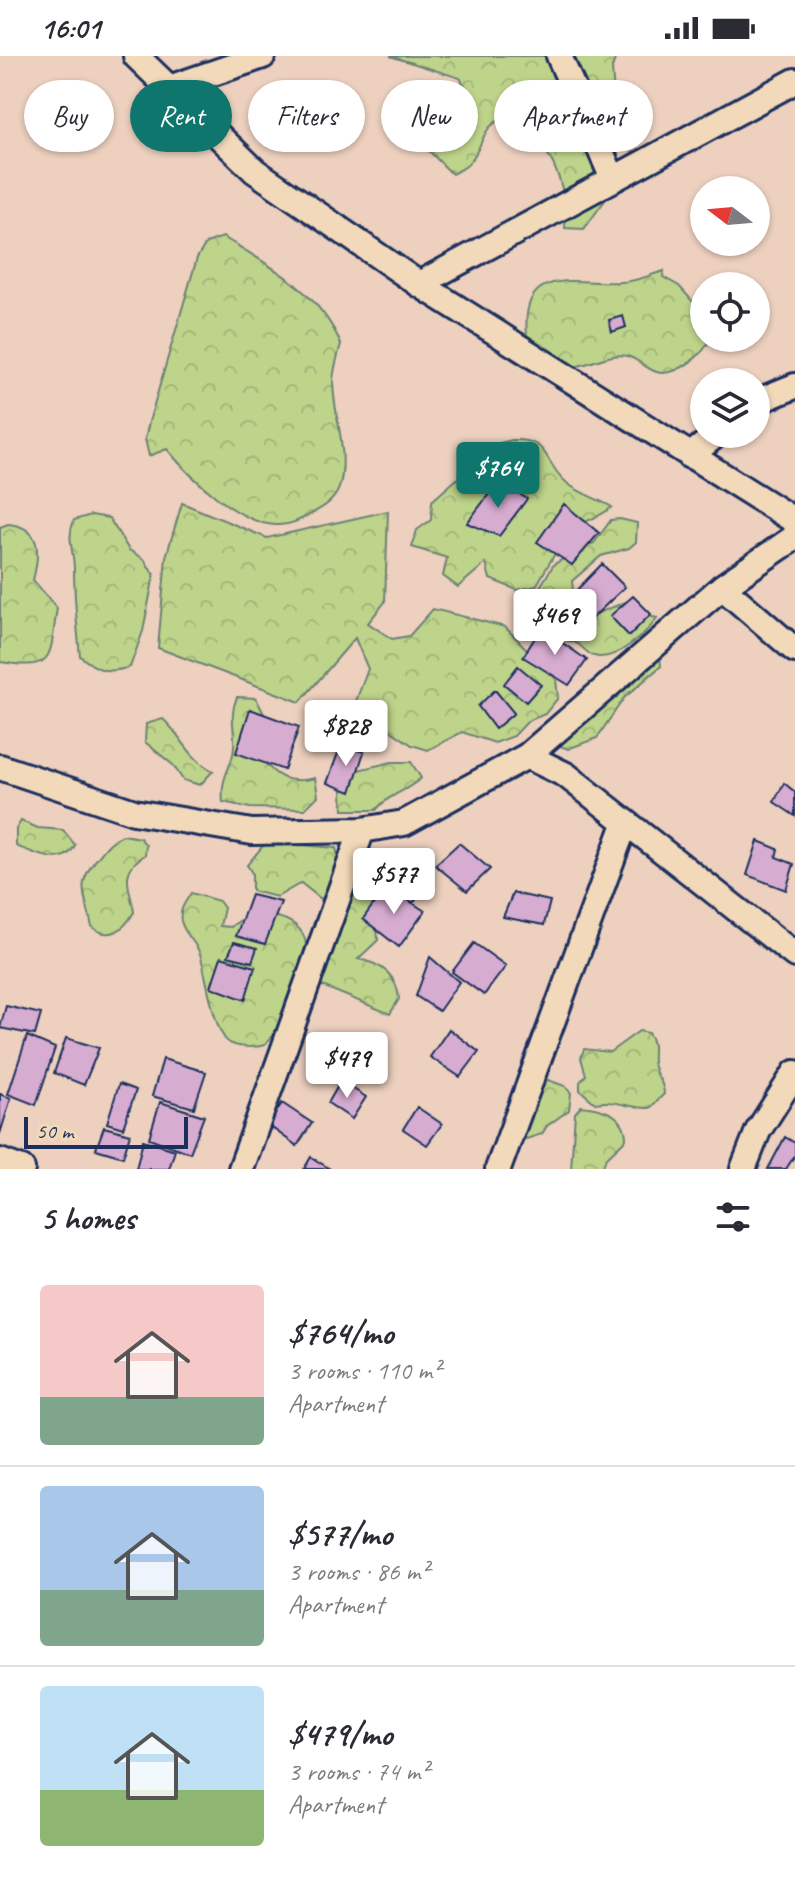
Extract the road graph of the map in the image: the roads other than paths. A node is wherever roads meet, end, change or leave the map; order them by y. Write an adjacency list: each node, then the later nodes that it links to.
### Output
1 (136, 56): 4 (street)
2 (263, 56): 5 (street)
3 (559, 56): 8 (street)
4 (161, 80)
5 (192, 80)
6 (795, 81): 8 (street)
7 (232, 149): 9 (street)
8 (613, 179): 9 (street)
9 (419, 284): 13 (street)
10 (795, 386): 11 (street)
11 (770, 396)
12 (700, 448): 13 (street)
13 (690, 456): 14 (street)
14 (795, 521)
15 (795, 537): 16 (street)
16 (722, 587): 17 (street); 18 (street)
17 (795, 650)
18 (527, 756): 20 (street); 21 (street)
19 (2, 773): 21 (street)
20 (625, 824): 22 (street); 28 (street)
21 (362, 830): 27 (street)
22 (795, 955)
23 (795, 1073): 24 (street)
24 (785, 1109): 29 (street)
25 (0, 1161): 26 (street)
26 (22, 1169)
27 (241, 1169)
28 (498, 1169)
29 (743, 1169)

